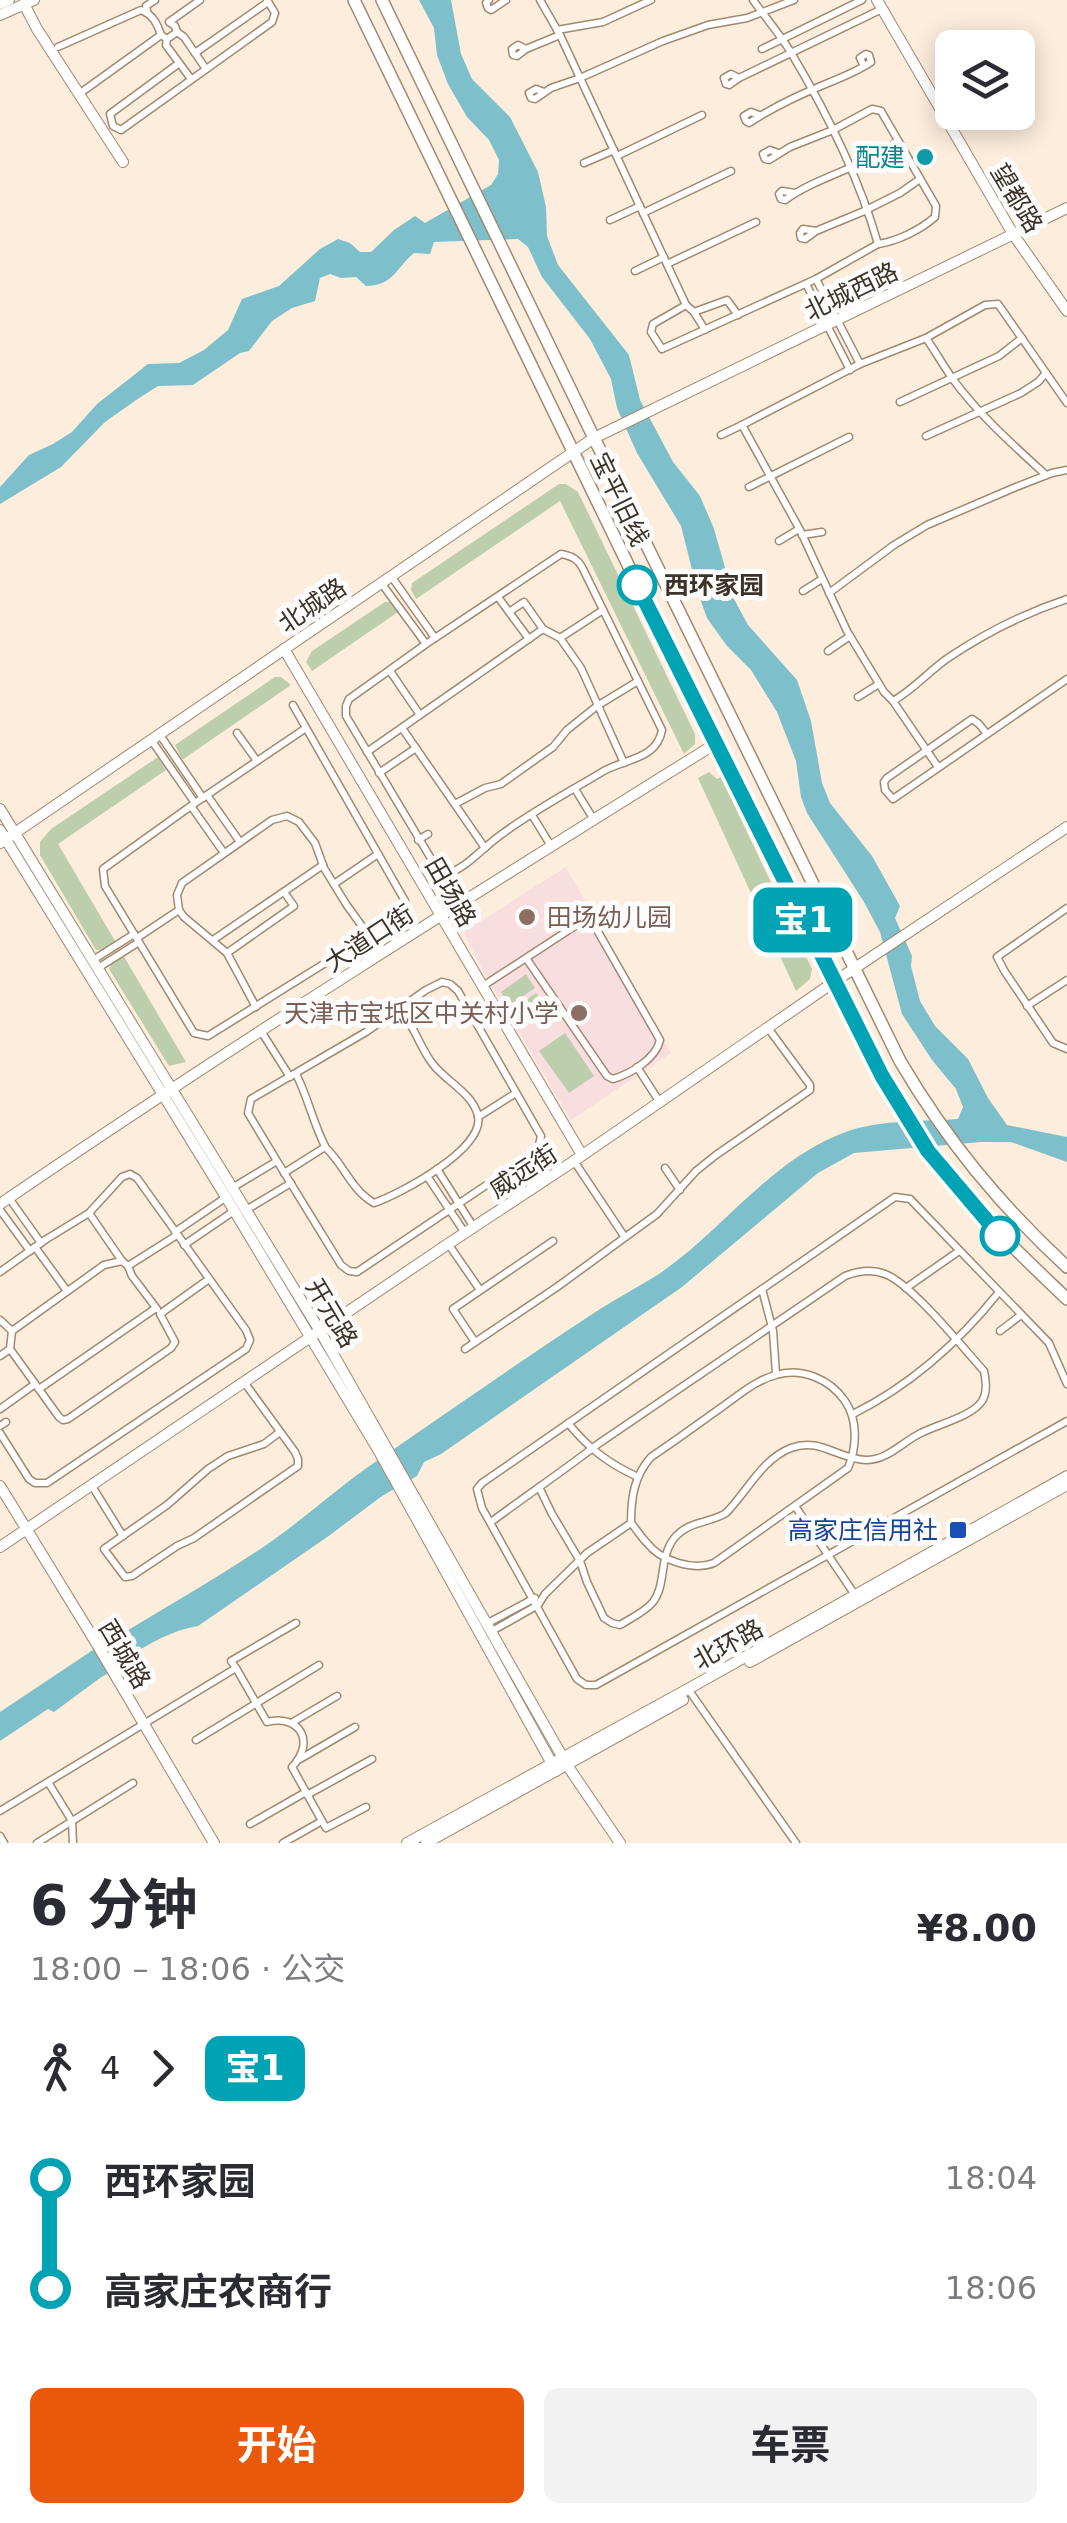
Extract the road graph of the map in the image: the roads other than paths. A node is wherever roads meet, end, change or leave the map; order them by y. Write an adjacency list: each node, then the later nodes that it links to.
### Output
1 (10, 0): 13 (street)
2 (155, 0): 15 (street)
3 (200, 0): 18 (street)
4 (354, 0): 82 (main road, 宝平旧线)
5 (382, 0): 81 (main road, 宝平旧线)
6 (540, 0): 20 (street)
7 (753, 0): 16 (street)
8 (794, 0): 16 (street)
9 (862, 0): 22 (street)
10 (267, 1): 26 (street); 30 (street)
11 (29, 2): 17 (street); 36 (street)
12 (646, 2): 20 (street)
13 (0, 4)
14 (879, 4): 27 (street); 55 (street, 望都路)
15 (148, 12): 21 (street); 23 (street)
16 (761, 12): 22 (street); 31 (street)
17 (0, 15)
18 (168, 22): 19 (street); 21 (street)
19 (177, 32): 21 (street); 26 (street)
20 (559, 32): 25 (street); 31 (street)
21 (162, 34): 28 (street); 36 (street)
22 (782, 39): 24 (street); 27 (street)
23 (58, 48)
24 (762, 48)
25 (526, 49)
26 (195, 53): 30 (street)
27 (791, 53): 32 (street); 35 (street)
28 (178, 64): 33 (street); 33 (street)
29 (864, 66): 35 (street)
30 (206, 69): 33 (street)
31 (580, 78): 34 (street); 41 (street)
32 (739, 78)
33 (191, 79)
34 (544, 92)
35 (812, 92): 38 (street); 39 (street)
36 (79, 94): 43 (street)
37 (702, 115): 41 (street)
38 (759, 116)
39 (833, 130): 40 (street); 42 (street); 45 (street)
40 (898, 141): 45 (street); 47 (street)
41 (615, 153): 44 (street); 51 (street)
42 (778, 153)
43 (123, 162)
44 (584, 163)
45 (850, 168): 48 (street); 49 (street)
46 (731, 171): 51 (street)
47 (920, 179): 49 (street); 56 (street)
48 (795, 193)
49 (867, 208): 54 (street); 56 (street)
50 (1067, 208): 55 (street, 北城西路)
51 (641, 209): 52 (street); 57 (street)
52 (610, 220)
53 (756, 222): 57 (street)
54 (816, 231)
55 (1014, 234): 62 (street, 望都路); 65 (street, 北城西路)
56 (878, 244): 59 (street)
57 (665, 260): 58 (street); 61 (street)
58 (635, 270)
59 (816, 279): 60 (street); 65 (street)
60 (806, 284): 64 (street); 65 (street)
61 (686, 305): 63 (street); 66 (street)
62 (1067, 311)
63 (694, 312): 64 (street); 66 (street)
64 (738, 314): 66 (street)
65 (832, 323): 69 (street); 70 (street); 75 (street, 北城西路)
66 (705, 330)
67 (926, 338): 68 (street); 69 (street); 72 (street)
68 (1022, 338): 71 (street); 72 (street)
69 (860, 364): 70 (street)
70 (850, 370): 77 (street)
71 (1046, 373): 74 (street); 76 (street)
72 (952, 378): 73 (street); 76 (street)
73 (900, 402)
74 (1067, 403)
75 (652, 408): 81 (street, 北城路)
76 (980, 410): 79 (street); 84 (street)
77 (742, 425): 78 (street); 85 (street)
78 (722, 435)
79 (926, 436)
80 (849, 437): 85 (street)
81 (594, 438): 82 (street, 北城路); 156 (main road, 宝平旧线)
82 (572, 451): 90 (street, 北城路); 120 (main road, 宝平旧线)
83 (1067, 470): 84 (street)
84 (1046, 475): 93 (street)
85 (770, 476): 86 (street); 87 (street)
86 (749, 488)
87 (800, 532): 88 (street); 89 (street); 91 (street)
88 (822, 532)
89 (779, 541)
90 (386, 579): 100 (street); 103 (street); 104 (street, 北城路)
91 (822, 579): 92 (street); 93 (street)
92 (804, 591)
93 (829, 593): 99 (street)
94 (498, 596): 96 (street); 97 (street); 100 (street)
95 (1067, 599): 111 (street)
96 (603, 610): 101 (street); 108 (street)
97 (508, 611): 98 (street); 102 (street)
98 (543, 629): 101 (street); 102 (street)
99 (850, 636): 105 (street); 109 (street)
100 (435, 638): 103 (street)
101 (560, 638): 113 (street)
102 (529, 639): 114 (street)
103 (426, 644): 106 (street)
104 (284, 649): 119 (street, 北城路); 149 (street, 田场路)
105 (828, 651)
106 (390, 671): 114 (street); 123 (street)
107 (1067, 679): 118 (street)
108 (638, 681): 113 (street); 125 (street)
109 (879, 684): 110 (street); 111 (street)
110 (858, 697)
111 (892, 701): 122 (street)
112 (293, 705): 115 (street)
113 (598, 706): 125 (street); 130 (street)
114 (420, 715): 116 (street)
115 (306, 728): 124 (street); 143 (street)
116 (402, 728): 121 (street); 123 (street)
117 (237, 733): 124 (street)
118 (988, 734): 122 (street); 126 (street)
119 (155, 737): 129 (street); 131 (street); 137 (street, 北城路)
120 (715, 744): 134 (street, 大道口街); 158 (main road, 宝平旧线)
121 (416, 748): 127 (street); 130 (street)
122 (926, 750): 126 (street); 126 (street)
123 (367, 752): 127 (street)
124 (257, 761): 129 (street)
125 (624, 762): 128 (street)
126 (938, 767)
127 (379, 773): 138 (street)
128 (574, 789): 133 (street); 134 (street)
129 (205, 796): 131 (street); 139 (street)
130 (454, 804): 141 (street)
131 (193, 805): 142 (street); 151 (street)
132 (0, 809): 137 (street, 开元路)
133 (532, 815): 140 (street); 141 (street)
134 (594, 820): 140 (street, 大道口街)
135 (1067, 828): 156 (street, 威远街)
136 (428, 834): 138 (street)
137 (5, 836): 155 (street, 开元路); 168 (street, 开元路)
138 (418, 840): 141 (street)
139 (240, 842): 142 (street); 144 (street)
140 (551, 846): 149 (street, 大道口街)
141 (485, 848)
142 (224, 853): 148 (street)
143 (378, 854): 145 (street); 150 (street)
144 (323, 865): 145 (street); 146 (street)
145 (334, 884): 150 (street)
146 (284, 892): 152 (street); 153 (street)
147 (1067, 908): 161 (street)
148 (178, 910): 151 (street); 152 (street)
149 (442, 915): 159 (street, 田场路); 164 (street, 大道口街)
150 (368, 936): 160 (street)
151 (136, 938): 155 (street); 160 (street)
152 (213, 940): 153 (street)
153 (228, 954): 160 (street)
154 (526, 958): 159 (street); 166 (street); 166 (street)
155 (95, 964): 168 (street, 开元路)
156 (855, 969): 158 (street, 威远街); 196 (main road, 宝平旧线)
157 (1067, 980): 161 (street)
158 (834, 982): 163 (street, 威远街); 204 (main road, 宝平旧线)
159 (483, 986): 173 (street, 田场路)
160 (256, 1006)
161 (1028, 1006): 165 (street)
162 (398, 1010): 167 (street); 169 (street); 171 (street)
163 (768, 1028): 170 (street, 威远街); 180 (street)
164 (262, 1031): 167 (street); 168 (street, 大道口街)
165 (1067, 1049)
166 (636, 1067): 170 (street)
167 (293, 1076): 172 (street); 174 (street)
168 (167, 1091): 181 (street, 开元路); 182 (street, 大道口街)
169 (516, 1092): 171 (street); 183 (street)
170 (660, 1102): 173 (street, 威远街)
171 (478, 1116): 176 (street)
172 (325, 1147): 177 (street); 178 (street)
173 (578, 1158): 187 (street, 威远街); 189 (street)
174 (276, 1160): 177 (street); 181 (street)
175 (665, 1168): 180 (street)
176 (436, 1169): 178 (street); 183 (street)
177 (284, 1172): 179 (street)
178 (427, 1176): 184 (street)
179 (291, 1183): 184 (street); 185 (street)
180 (680, 1190): 189 (street)
181 (229, 1192): 185 (street, 开元路); 188 (street)
182 (3, 1204): 193 (street); 193 (street)
183 (460, 1204): 184 (street); 187 (street)
184 (451, 1210): 187 (street)
185 (240, 1211): 192 (street); 211 (street, 开元路)
186 (89, 1214): 188 (street); 193 (street); 195 (street)
187 (469, 1230): 191 (street, 威远街)
188 (176, 1233): 192 (street); 195 (street)
189 (624, 1236): 213 (street)
190 (553, 1241): 201 (street)
191 (448, 1244): 201 (street); 211 (street, 威远街)
192 (184, 1245): 198 (street)
193 (35, 1247): 197 (street); 202 (street)
194 (959, 1251): 199 (street); 200 (street); 203 (street)
195 (125, 1264): 202 (street); 205 (street)
196 (1067, 1267)
197 (0, 1272)
198 (209, 1278): 205 (street); 225 (street)
199 (906, 1288): 208 (street); 212 (street)
200 (762, 1289): 208 (street); 224 (street)
201 (480, 1290): 213 (street)
202 (67, 1291): 209 (street)
203 (999, 1292): 206 (street); 212 (street)
204 (1067, 1300)
205 (158, 1311): 220 (street); 220 (street)
206 (1021, 1315): 210 (street); 219 (street)
207 (0, 1320): 209 (street)
208 (772, 1326): 217 (street); 227 (street)
209 (12, 1330): 214 (street)
210 (1000, 1331)
211 (315, 1334): 218 (street, 威远街); 235 (street, 开元路)
212 (956, 1341): 222 (street); 228 (street)
213 (475, 1342): 215 (street)
214 (10, 1349): 216 (street); 220 (street)
215 (465, 1349)
216 (0, 1356)
217 (776, 1374): 222 (street); 230 (street)
218 (244, 1382): 226 (street); 231 (street, 威远街)
219 (1067, 1384)
220 (37, 1386): 221 (street)
221 (0, 1409)
222 (853, 1414): 228 (street)
223 (1067, 1422): 242 (street)
224 (568, 1423): 227 (street); 237 (street)
225 (2, 1427)
226 (280, 1432): 240 (street); 240 (street)
227 (592, 1448): 230 (street); 234 (street)
228 (852, 1458): 236 (street); 243 (street)
229 (1067, 1476): 245 (street, 北环路)
230 (638, 1477): 238 (street)
231 (91, 1485): 239 (street, 威远街); 240 (street)
232 (1067, 1485): 251 (street, 北环路)
233 (0, 1486): 239 (street, 西城路)
234 (538, 1487): 237 (street); 244 (street)
235 (406, 1490): 248 (street, 开元路); 260 (street, 开元路)
236 (795, 1506): 242 (street); 243 (street)
237 (490, 1522): 246 (street)
238 (632, 1523): 243 (street); 244 (street)
239 (26, 1529): 241 (street, 威远街); 255 (street, 西城路)
240 (123, 1536)
241 (0, 1547)
242 (828, 1555): 245 (street); 246 (street)
243 (664, 1556): 244 (street)
244 (580, 1561): 246 (street)
245 (854, 1595): 251 (street, 北环路)
246 (536, 1602): 248 (street)
247 (296, 1624): 250 (street)
248 (490, 1627): 260 (street, 开元路)
249 (319, 1665): 253 (street)
250 (236, 1668): 253 (street); 255 (street)
251 (690, 1692): 260 (street, 北环路); 278 (street)
252 (337, 1696): 254 (street)
253 (256, 1704): 254 (street); 257 (street)
254 (292, 1723): 259 (street)
255 (144, 1724): 261 (street); 273 (street, 西城路)
256 (354, 1727): 259 (street)
257 (196, 1740)
258 (372, 1758): 263 (street)
259 (299, 1760): 263 (street)
260 (560, 1764): 275 (street, 北环路); 276 (street, 北环路); 277 (street, 开元路)
261 (48, 1782): 265 (street); 266 (street)
262 (133, 1783): 266 (street)
263 (306, 1793): 267 (street); 268 (street)
264 (366, 1807): 267 (street)
265 (0, 1811)
266 (72, 1821): 271 (street); 272 (street)
267 (322, 1821): 274 (street)
268 (250, 1824)
269 (0, 1836): 270 (street)
270 (4, 1843)
271 (37, 1843)
272 (72, 1843)
273 (214, 1843)
274 (283, 1843)
275 (407, 1843)
276 (426, 1843)
277 (620, 1843)
278 (796, 1843)

